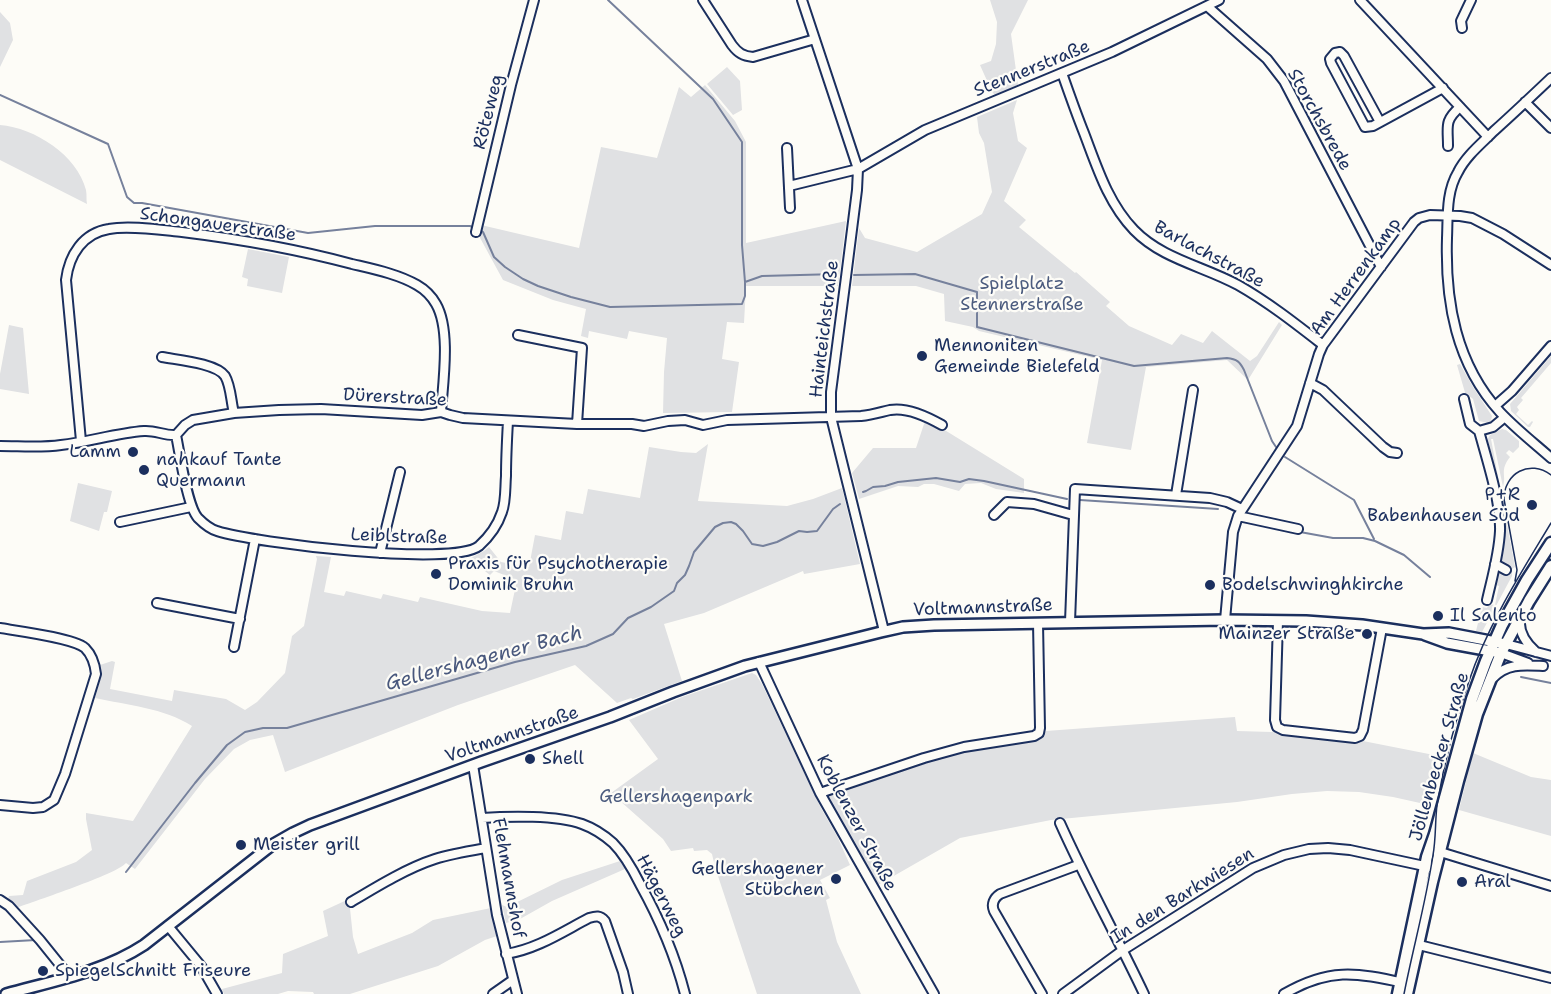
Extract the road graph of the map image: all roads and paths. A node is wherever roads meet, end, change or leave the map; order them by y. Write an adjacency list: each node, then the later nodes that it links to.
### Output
1 (534, 0): 24 (street, Röteweg)
2 (703, 0): 9 (street)
3 (802, 0): 9 (street, Hainteichstraße)
4 (1219, 0): 7 (street, Stennerstraße)
5 (1360, 0): 12 (street)
6 (1471, 0): 8 (street)
7 (1207, 6): 10 (street, Stennerstraße); 26 (street, Storchsbrede)
8 (1462, 28)
9 (815, 39): 20 (street, Hainteichstraße)
10 (1062, 73): 20 (street, Stennerstraße); 28 (street, Barlachstraße)
11 (1551, 78): 13 (street)
12 (1443, 88): 14 (street); 15 (street)
13 (1526, 102): 16 (street); 17 (street)
14 (1460, 107): 17 (street); 18 (street)
15 (1380, 122): 15 (street)
16 (1551, 128)
17 (1488, 137): 23 (street)
18 (1448, 146)
19 (787, 148): 21 (street)
20 (858, 169): 21 (street); 37 (street, Hainteichstraße)
21 (789, 186): 22 (street)
22 (790, 208)
23 (1448, 215): 25 (street, Am Herrenkamp); 26 (street, Am Herrenkamp); 34 (street)
24 (476, 230)
25 (1551, 265)
26 (1381, 267): 28 (street, Am Herrenkamp)
27 (518, 335): 40 (street)
28 (1323, 345): 31 (street, Am Herrenkamp)
29 (1551, 346): 34 (street)
30 (162, 357): 36 (street)
31 (1310, 382): 46 (street); 51 (street, Am Herrenkamp)
32 (1193, 390): 49 (street)
33 (1464, 399): 42 (street)
34 (1495, 406): 38 (street)
35 (441, 412): 36 (street, Dürerstraße); 39 (street, Dürerstraße); 44 (street, Schongauerstraße)
36 (234, 413): 43 (street, Dürerstraße)
37 (831, 417): 40 (street, Dürerstraße); 41 (street, Dürerstraße); 72 (street, Hainteichstraße)
38 (1505, 417): 42 (street); 47 (street)
39 (508, 421): 40 (street, Dürerstraße); 58 (street, Leiblstraße)
40 (577, 424)
41 (942, 425)
42 (1479, 431): 59 (street)
43 (176, 435): 44 (street); 50 (street)
44 (81, 441): 45 (street)
45 (0, 446)
46 (1397, 453)
47 (1551, 458)
48 (400, 472): 58 (street)
49 (1176, 495): 51 (street); 52 (street, Voltmannstraße)
50 (191, 507): 54 (street); 56 (street, Leiblstraße)
51 (1240, 512): 55 (street); 66 (street, Am Herrenkamp)
52 (1073, 514): 53 (street); 68 (street, Voltmannstraße)
53 (994, 515)
54 (120, 522)
55 (1298, 529)
56 (255, 539): 58 (street, Leiblstraße); 65 (street)
57 (1551, 543): 73 (main road, Jöllenbecker Straße)
58 (381, 552)
59 (1495, 564): 61 (street); 62 (street)
60 (1551, 566): 64 (main road, Jöllenbecker Straße)
61 (1506, 570)
62 (1487, 600)
63 (157, 603): 65 (street)
64 (1521, 615): 75 (main road, Jöllenbecker Straße); 76 (street)
65 (240, 619): 74 (street)
66 (1225, 620): 67 (street, Voltmannstraße); 68 (street, Voltmannstraße)
67 (1278, 621): 71 (street, Voltmannstraße); 71 (street)
68 (1070, 622): 69 (street, Voltmannstraße)
69 (1038, 623): 72 (street, Voltmannstraße); 82 (street)
70 (0, 628): 83 (street)
71 (1382, 628): 73 (street, Voltmannstraße)
72 (884, 631): 78 (street, Voltmannstraße)
73 (1492, 646): 75 (street, Voltmannstraße); 87 (main road, Jöllenbecker Straße)
74 (234, 647)
75 (1504, 649): 76 (street); 79 (street); 80 (main road, Jöllenbecker Straße)
76 (1537, 653): 77 (street)
77 (1551, 656)
78 (759, 662): 81 (street, Voltmannstraße); 82 (street, Koblenzer Straße)
79 (1547, 667): 80 (street)
80 (1487, 687): 87 (main road, Jöllenbecker Straße)
81 (473, 765): 84 (street, Flehmannshof); 93 (street, Voltmannstraße)
82 (820, 793): 107 (street, Koblenzer Straße)
83 (0, 805)
84 (482, 818): 86 (street, Flehmannshof); 106 (street, Hägerweg)
85 (1060, 823): 88 (street)
86 (486, 848): 92 (street); 96 (street, Flehmannshof)
87 (1435, 850): 89 (main road, Jöllenbecker Straße); 90 (street)
88 (1078, 865): 95 (street); 108 (street)
89 (1431, 867): 94 (main road, Jöllenbecker Straße); 95 (street, In den Barkwiesen)
90 (1551, 886)
91 (0, 900): 97 (street)
92 (351, 902)
93 (168, 926): 97 (street, Voltmannstraße); 102 (street)
94 (1413, 944): 98 (street); 100 (main road, Jöllenbecker Straße)
95 (1124, 950): 109 (street, In den Barkwiesen); 110 (street)
96 (506, 954): 99 (street, Flehmannshof); 105 (street)
97 (69, 976): 101 (street, Voltmannstraße)
98 (1551, 978)
99 (513, 980): 103 (street); 104 (street, Flehmannshof)
100 (1406, 987): 111 (street); 112 (main road, Jöllenbecker Straße)
101 (9, 994)
102 (217, 994)
103 (493, 994)
104 (518, 994)
105 (628, 994)
106 (685, 994)
107 (934, 994)
108 (1042, 994)
109 (1063, 994)
110 (1144, 994)
111 (1284, 994)
112 (1398, 994)

